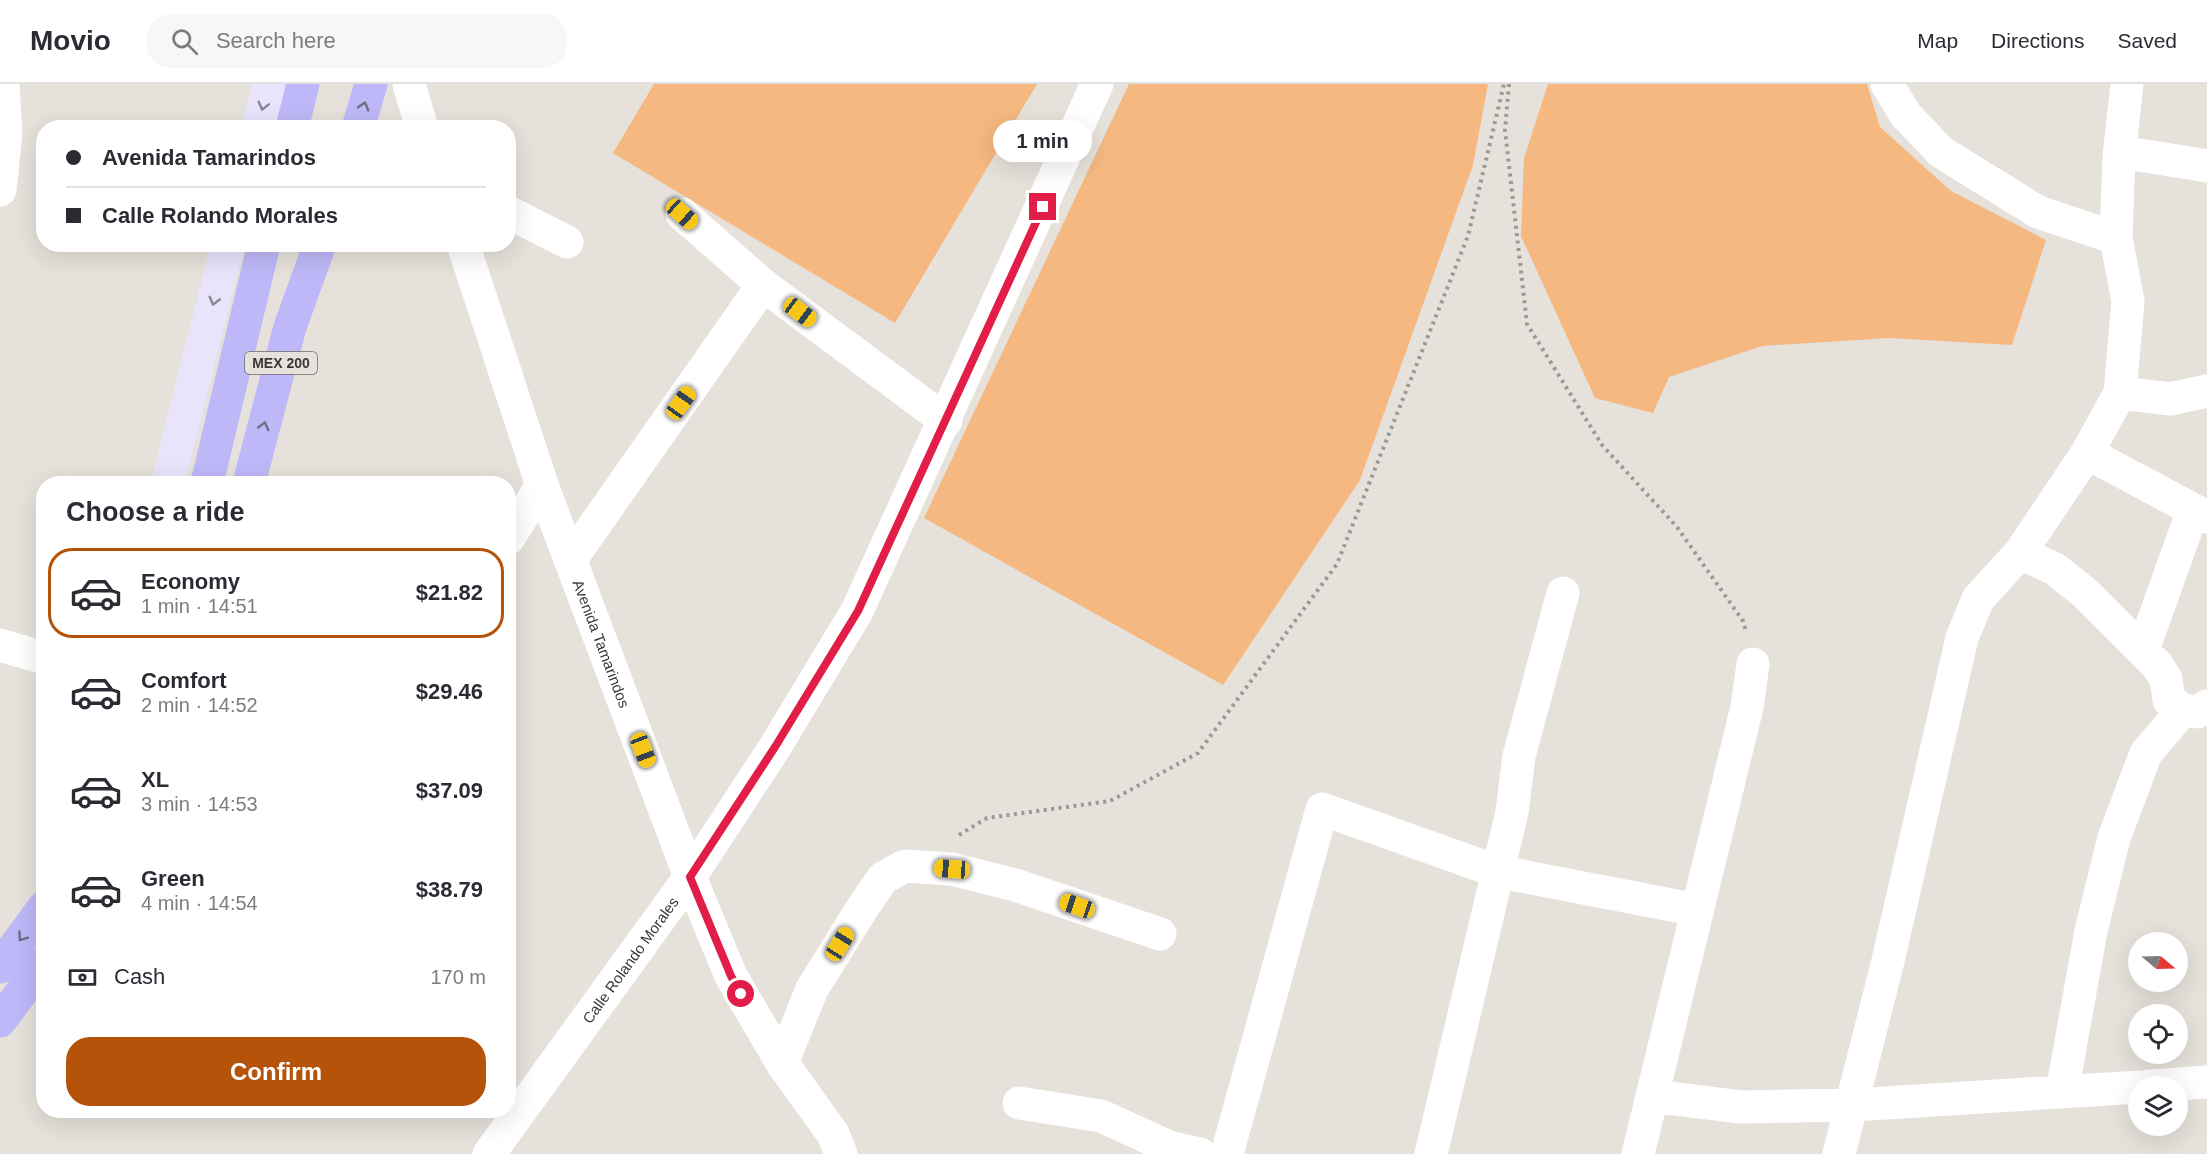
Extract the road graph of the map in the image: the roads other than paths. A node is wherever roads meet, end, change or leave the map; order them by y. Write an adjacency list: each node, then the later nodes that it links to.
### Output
1 (3, 84): 15 (street)
2 (269, 84): 9 (main road, one-way to 9)
3 (303, 84): 10 (highway)
4 (371, 84): 11 (highway, one-way to 4)
5 (409, 84): 12 (street)
6 (1097, 84): 27 (street, Calle Rolando Morales)
7 (1887, 84): 18 (street)
8 (2127, 84): 13 (street)
9 (260, 120)
10 (294, 120)
11 (360, 120)
12 (420, 120)
13 (2121, 152): 14 (street); 18 (street)
14 (2207, 166)
15 (0, 190)
16 (682, 214): 24 (street)
17 (516, 216): 19 (street)
18 (2116, 238): 26 (street)
19 (567, 242)
20 (226, 252): 29 (main road, one-way to 29)
21 (262, 252): 30 (highway, MEX 200)
22 (317, 252): 31 (highway, MEX 200, one-way to 22)
23 (466, 252): 32 (street, Avenida Tamarindos)
24 (763, 285): 27 (street); 36 (street)
25 (2207, 391): 26 (street)
26 (2120, 393): 28 (street)
27 (946, 421): 44 (street, Calle Rolando Morales)
28 (2087, 453): 33 (street); 35 (street)
29 (170, 476)
30 (209, 476)
31 (251, 476)
32 (542, 485): 34 (street); 36 (street, Avenida Tamarindos)
33 (2200, 514): 39 (street)
34 (516, 526)
35 (2020, 553): 39 (street); 58 (street)
36 (571, 559): 44 (street, Avenida Tamarindos)
37 (1563, 592): 43 (street)
38 (0, 645): 40 (street)
39 (2143, 650): 42 (street)
40 (36, 656)
41 (1753, 664): 45 (street)
42 (2195, 708): 55 (street)
43 (1496, 871): 45 (street); 64 (street); 65 (street)
44 (690, 877): 51 (street, Avenida Tamarindos); 59 (street, Calle Rolando Morales)
45 (1697, 910): 56 (street)
46 (36, 918): 48 (highway, one-way to 48)
47 (1160, 933): 51 (street)
48 (0, 967)
49 (36, 973): 50 (highway)
50 (0, 1021)
51 (782, 1063): 62 (street, Avenida Tamarindos)
52 (2207, 1082): 53 (street)
53 (2188, 1083)
54 (2128, 1088): 55 (street)
55 (2062, 1092): 58 (street)
56 (1652, 1096): 58 (street); 66 (street)
57 (1019, 1103): 63 (street)
58 (1854, 1105): 67 (street)
59 (516, 1117)
60 (515, 1118): 61 (street, Calle Rolando Morales)
61 (489, 1154)
62 (841, 1154)
63 (1200, 1154)
64 (1227, 1154)
65 (1431, 1154)
66 (1638, 1154)
67 (1839, 1154)

